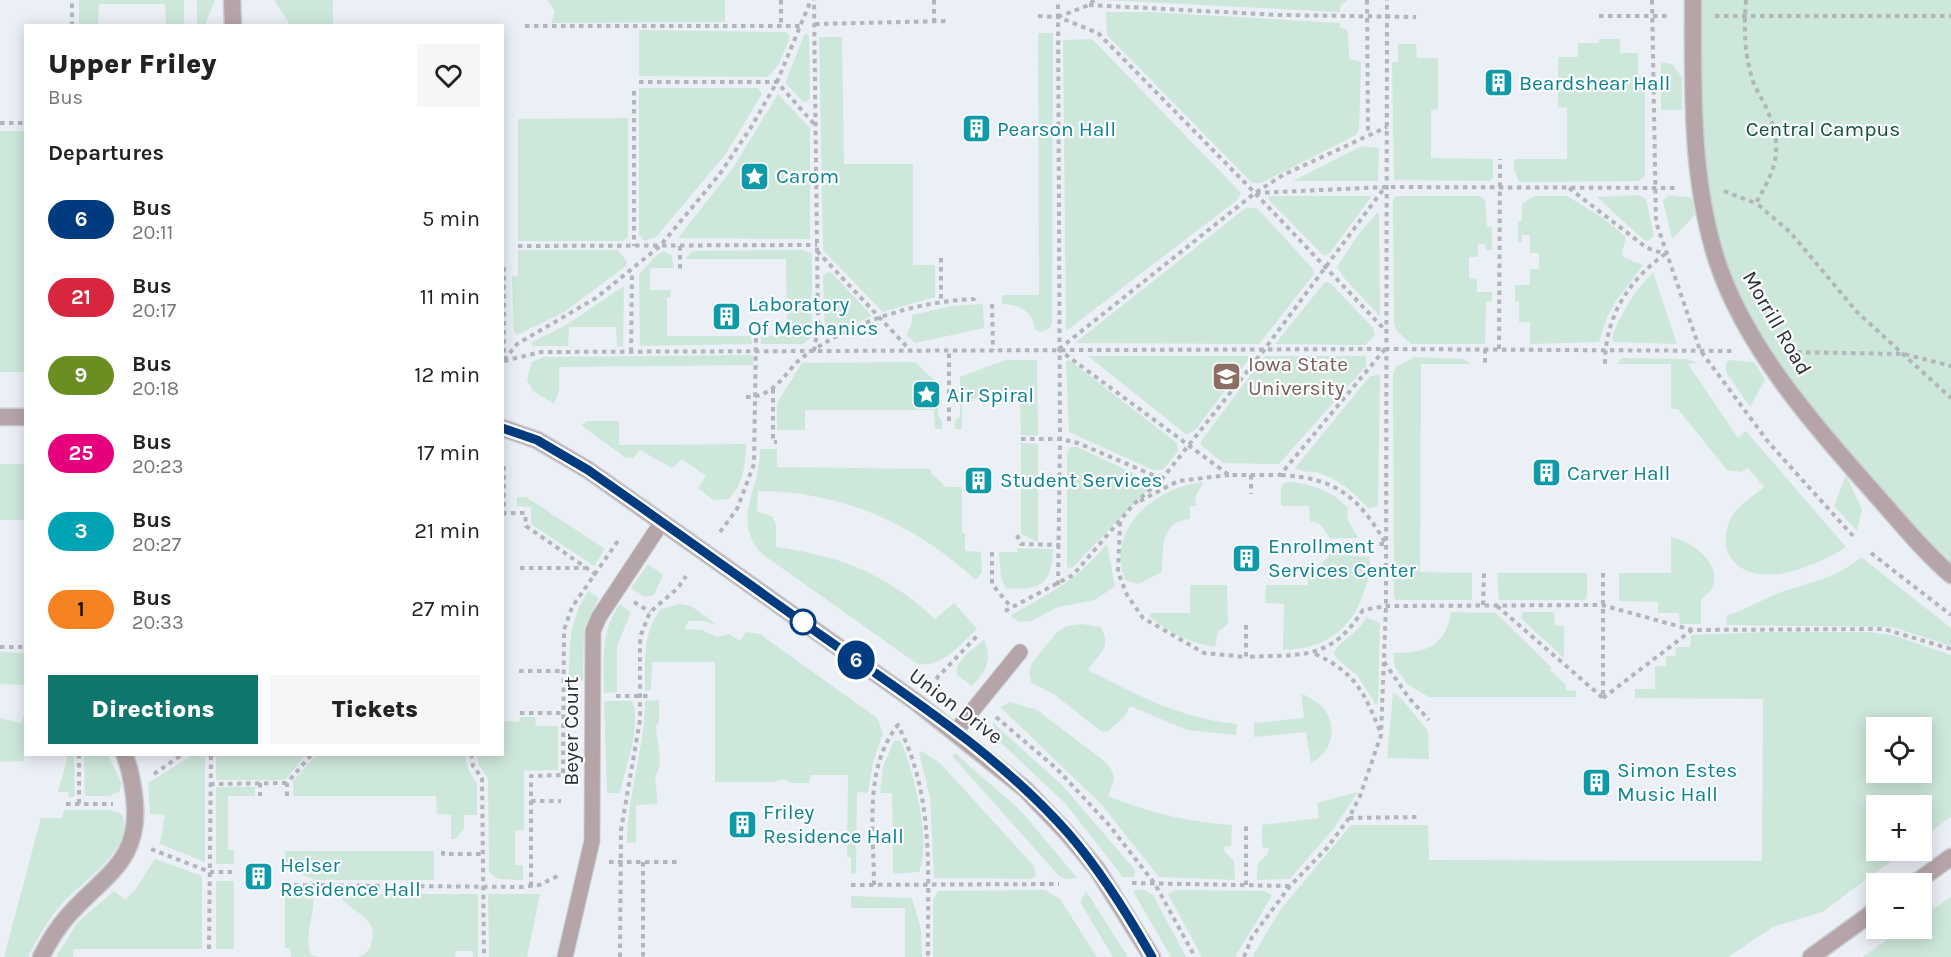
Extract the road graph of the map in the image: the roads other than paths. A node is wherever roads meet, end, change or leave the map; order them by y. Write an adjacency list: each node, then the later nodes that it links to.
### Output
1 (232, 0): 3 (street)
2 (1693, 0): 8 (street, Morrill Road)
3 (233, 24)
4 (0, 417): 5 (street)
5 (24, 417)
6 (504, 429): 7 (street, Union Drive)
7 (662, 522): 10 (street, Union Drive); 16 (lane, Beyer Court)
8 (1951, 575)
9 (1020, 652): 10 (lane)
10 (955, 732): 17 (street, Union Drive)
11 (124, 756): 15 (street)
12 (1951, 858): 13 (street)
13 (1930, 873)
14 (1866, 917): 18 (street)
15 (41, 957)
16 (565, 957)
17 (1152, 957)
18 (1811, 957)

